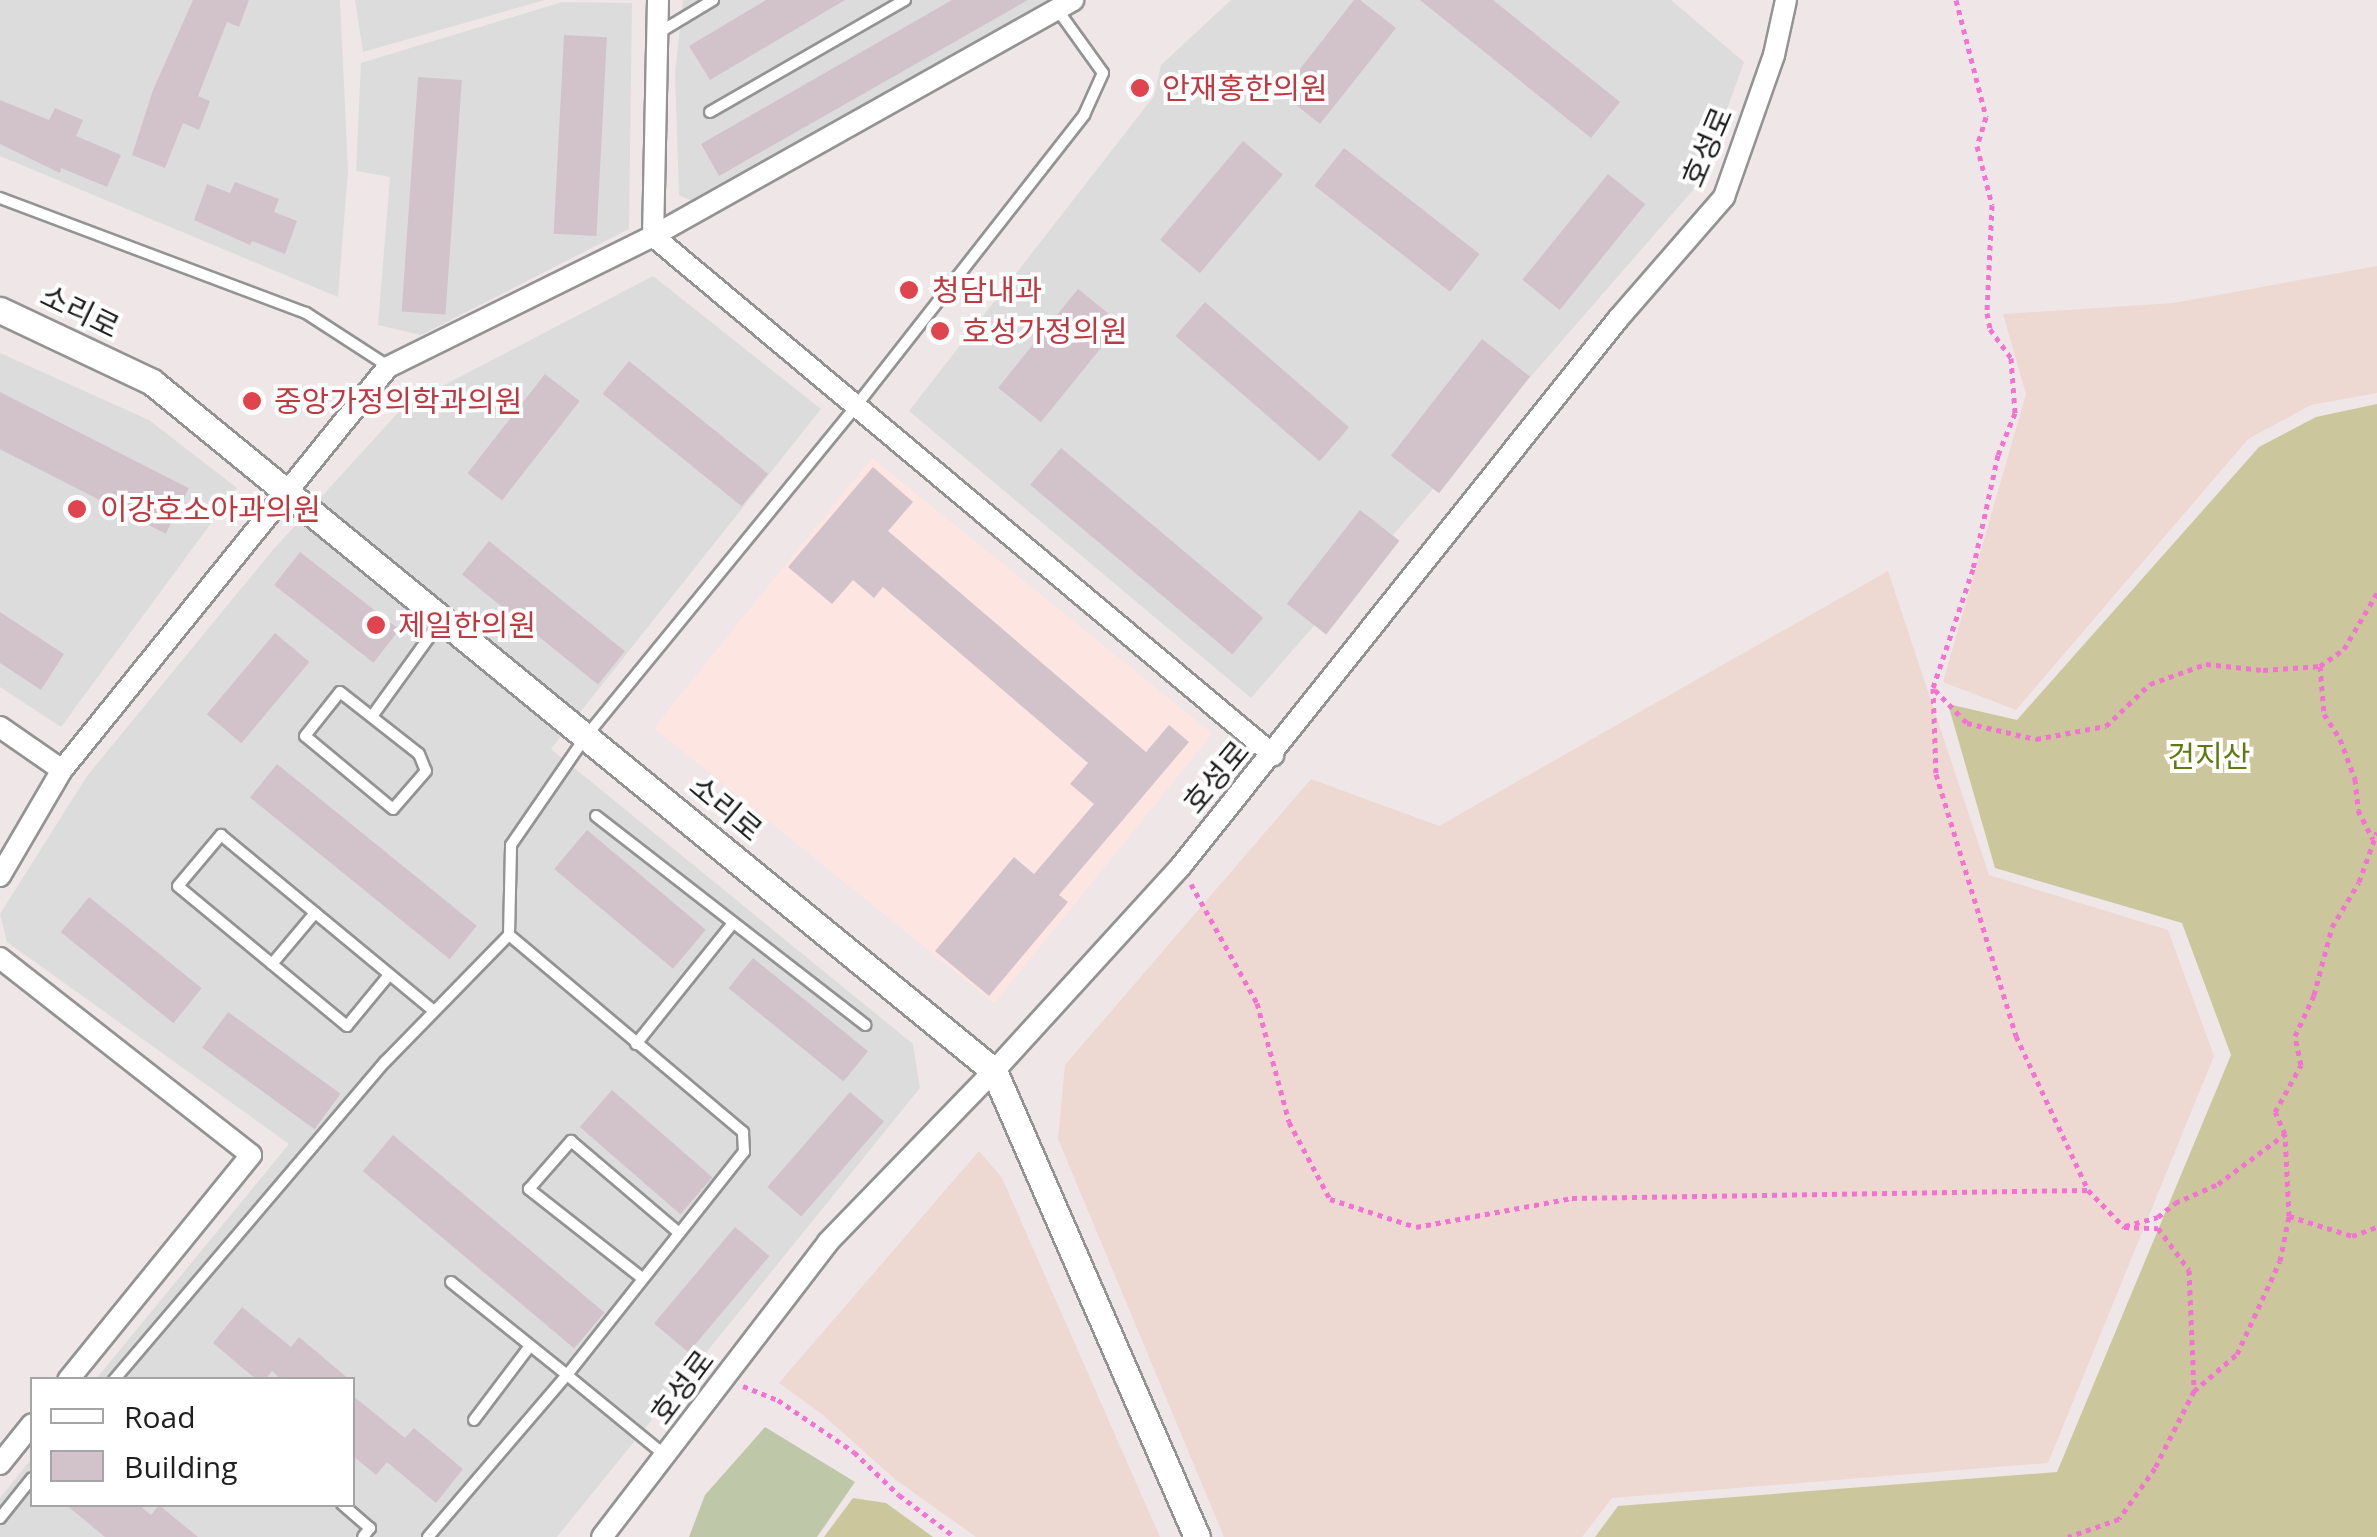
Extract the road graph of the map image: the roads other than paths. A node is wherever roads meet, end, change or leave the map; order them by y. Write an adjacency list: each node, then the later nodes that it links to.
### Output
1 (658, 0): 6 (street)
2 (713, 0): 6 (lane)
3 (905, 0): 7 (lane)
4 (1786, 0): 18 (street, 호성로)
5 (1064, 5): 9 (street); 12 (lane)
6 (659, 33): 9 (street)
7 (710, 112)
8 (0, 198): 11 (lane)
9 (653, 236): 11 (street); 12 (street)
10 (0, 310): 13 (street, 소리로)
11 (388, 367): 13 (street)
12 (856, 406): 17 (lane); 18 (street)
13 (290, 492): 14 (street, 소리로); 19 (street)
14 (440, 622): 15 (lane); 17 (street, 소리로)
15 (373, 715): 15 (lane)
16 (0, 728): 19 (street)
17 (587, 735): 24 (lane); 31 (street, 소리로)
18 (1273, 755): 31 (street, 호성로)
19 (62, 770): 21 (street)
20 (596, 816): 23 (lane)
21 (0, 876)
22 (315, 913): 26 (lane); 26 (lane); 27 (lane)
23 (732, 923): 29 (lane); 30 (lane)
24 (509, 936): 28 (lane); 30 (lane)
25 (0, 958): 37 (street)
26 (272, 964): 27 (lane)
27 (389, 974): 28 (lane)
28 (434, 1011): 38 (lane)
29 (864, 1025)
30 (636, 1044): 32 (lane)
31 (994, 1071): 41 (street, 호성로); 49 (street, 소리로)
32 (679, 1233): 33 (lane); 33 (lane)
33 (642, 1278): 36 (lane)
34 (451, 1282): 35 (lane)
35 (530, 1346): 36 (lane); 39 (lane)
36 (567, 1376): 41 (lane); 47 (lane)
37 (70, 1377)
38 (117, 1377)
39 (474, 1420)
40 (30, 1426): 42 (street)
41 (667, 1456): 48 (street, 호성로)
42 (0, 1464)
43 (30, 1480): 45 (lane)
44 (346, 1507): 46 (lane)
45 (0, 1518)
46 (363, 1537)
47 (428, 1537)
48 (602, 1537)
49 (1197, 1537)

